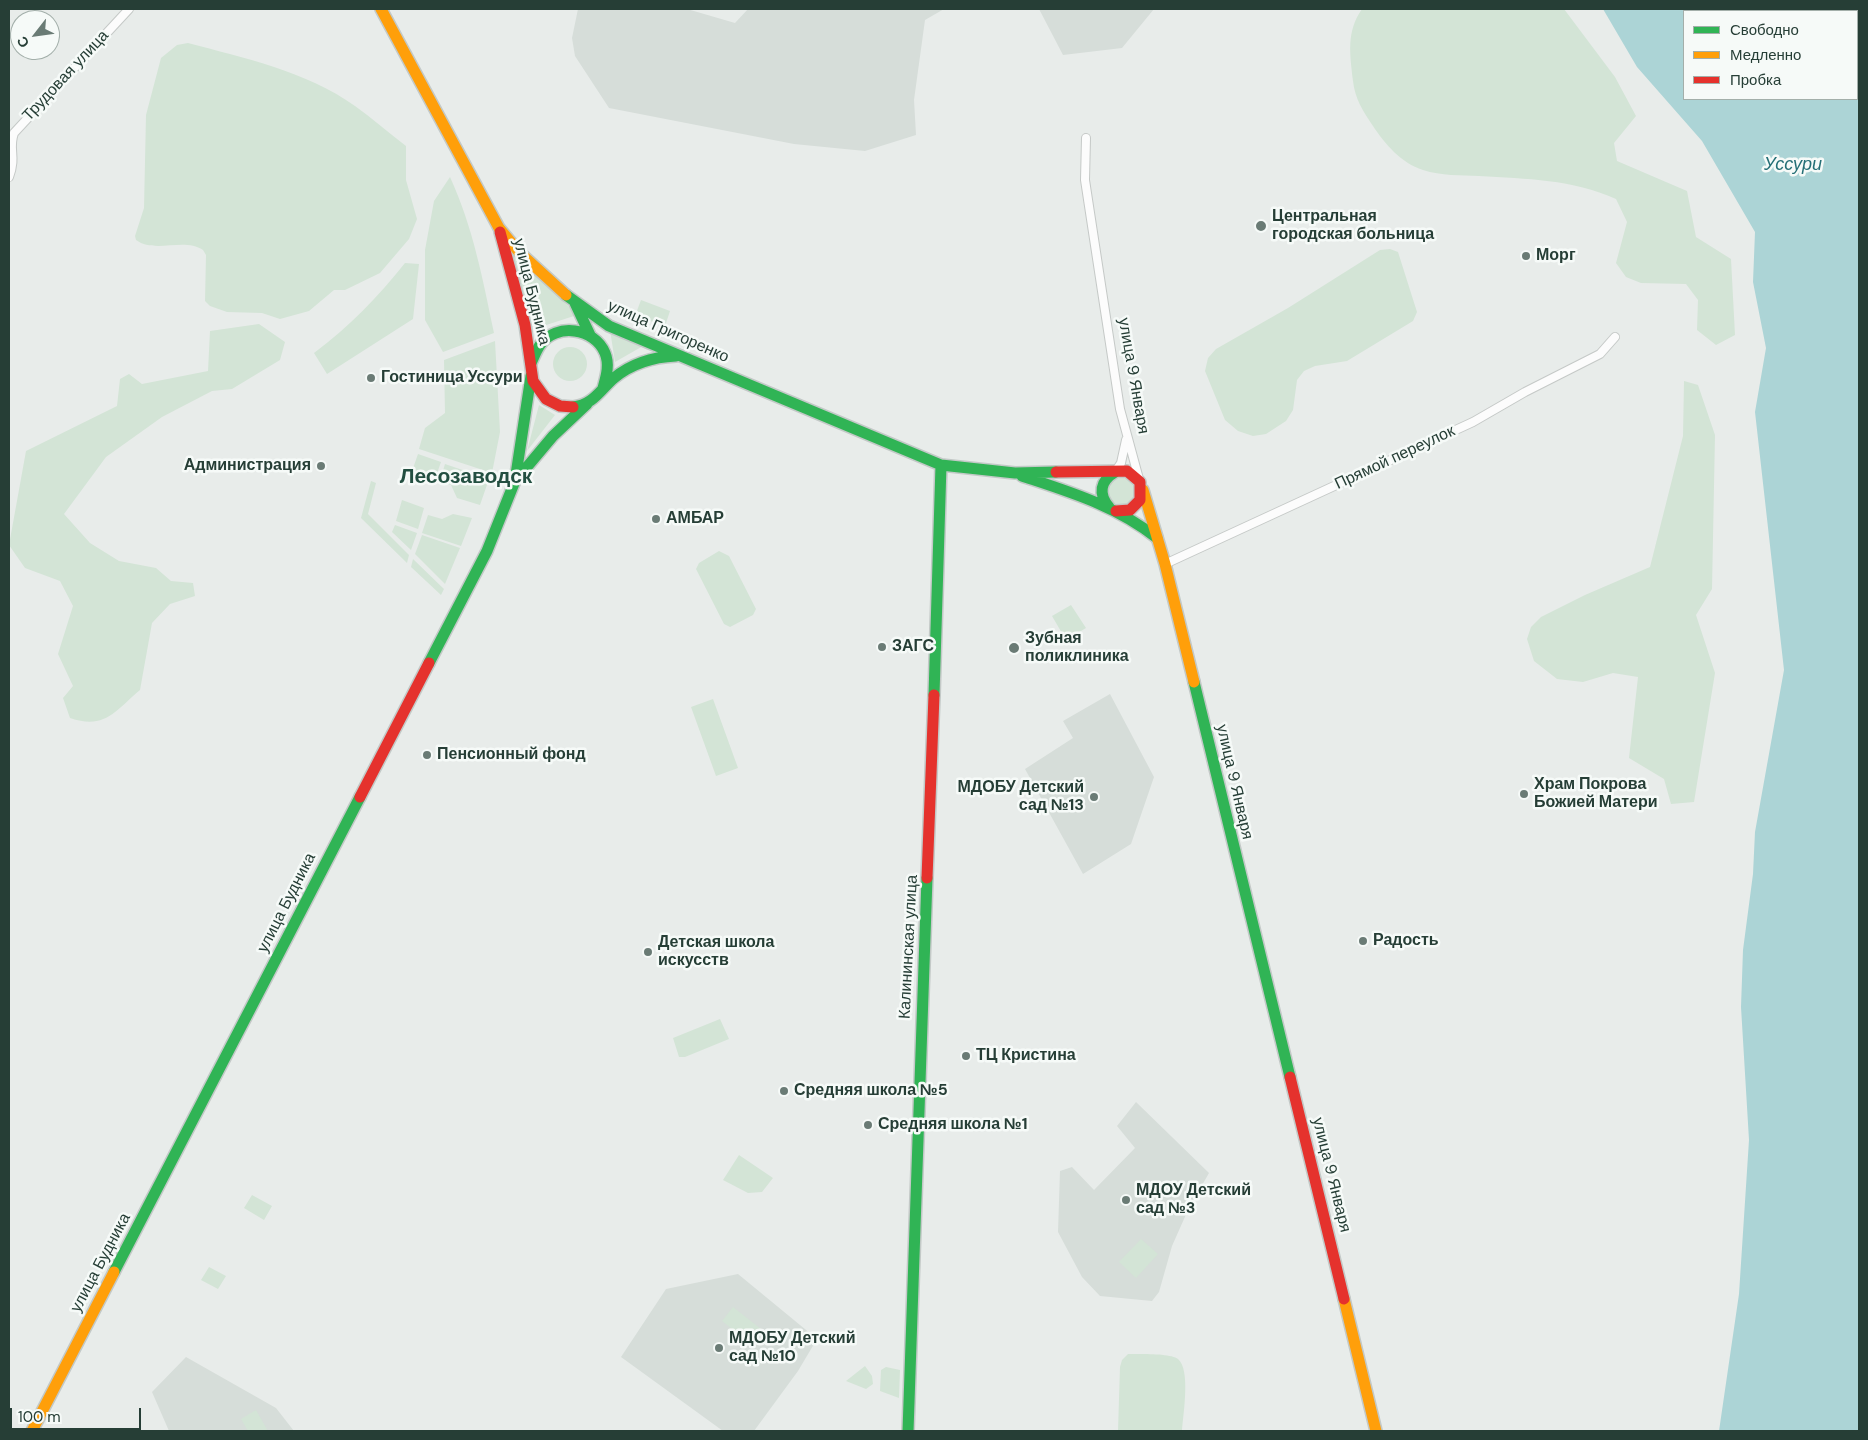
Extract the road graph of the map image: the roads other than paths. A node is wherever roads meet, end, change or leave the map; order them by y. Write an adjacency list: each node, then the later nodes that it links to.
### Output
1 (129, 9): 4 (street, Трудовая улица)
2 (381, 9): 5 (main road, улица Григоренко)
3 (1086, 138): 15 (street, улица 9 Января)
4 (9, 176)
5 (498, 228): 6 (main road, улица Григоренко); 11 (main road, улица Будника)
6 (574, 303): 7 (main road, улица Григоренко); 8 (main road)
7 (615, 328): 8 (main road); 10 (main road, улица Григоренко)
8 (590, 335): 11 (main road); 13 (main road)
9 (1615, 337): 23 (street, Прямой переулок)
10 (678, 356): 13 (main road); 16 (main road, улица Григоренко)
11 (531, 363): 12 (main road)
12 (531, 376): 14 (main road); 19 (main road, улица Будника)
13 (601, 391): 14 (main road)
14 (590, 401): 19 (main road)
15 (1126, 438): 17 (street); 20 (street, улица 9 Января)
16 (941, 465): 18 (main road, улица Григоренко); 25 (main road, Калининская улица)
17 (1115, 472): 18 (main road); 20 (main road); 21 (main road)
18 (1015, 473): 21 (main road)
19 (515, 481): 24 (main road, улица Будника)
20 (1142, 485): 21 (main road); 22 (main road, улица 9 Января)
21 (1113, 509): 22 (main road)
22 (1157, 538): 23 (main road, улица 9 Января)
23 (1165, 564): 26 (main road, улица 9 Января)
24 (32, 1431)
25 (908, 1431)
26 (1376, 1431)

